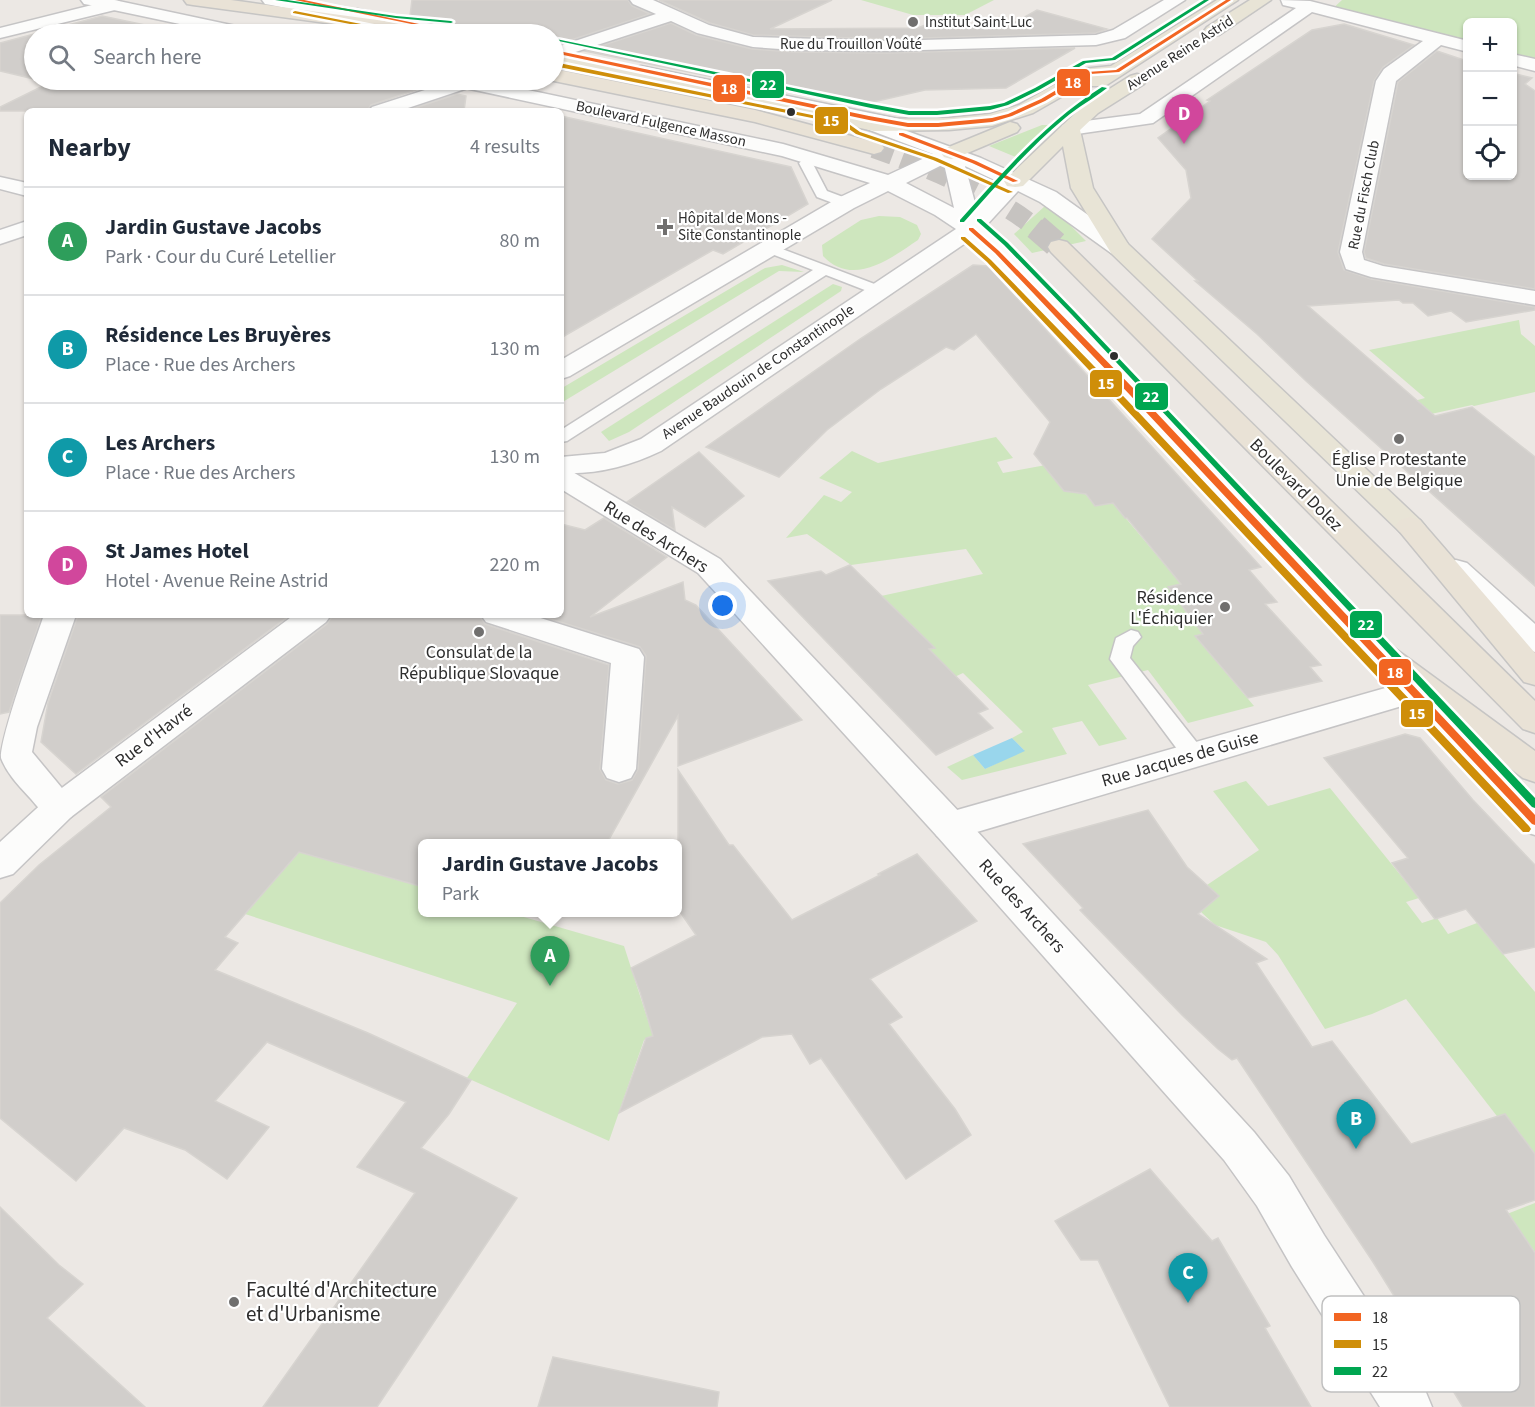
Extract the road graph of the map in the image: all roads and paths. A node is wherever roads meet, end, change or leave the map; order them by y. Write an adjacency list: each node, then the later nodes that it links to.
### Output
1 (90, 0): 10 (street)
2 (192, 0): 15 (highway); 16 (highway)
3 (271, 0): 17 (street)
4 (297, 0): 18 (lane)
5 (639, 0): 12 (street, Rue du Trouillon Voûté)
6 (1176, 0): 12 (street, Rue du Trouillon Voûté)
7 (1229, 0): 28 (main road, Avenue Reine Astrid)
8 (1262, 0): 25 (main road, Avenue Reine Astrid)
9 (1287, 0): 11 (street)
10 (113, 5): 13 (street); 14 (street)
11 (1310, 6): 21 (street); 36 (street, Avenue Reine Astrid)
12 (671, 15): 23 (street)
13 (36, 24)
14 (203, 24)
15 (308, 24)
16 (368, 24)
17 (392, 24)
18 (416, 24)
19 (24, 27): 20 (street)
20 (0, 33)
21 (1438, 39): 22 (street); 53 (street, Rue du Fisch Club)
22 (1463, 46)
23 (564, 51)
24 (564, 56): 34 (main road)
25 (1172, 58)
26 (1517, 60): 27 (street)
27 (1535, 65)
28 (1117, 70): 35 (main road); 38 (main road, Avenue Reine Astrid)
29 (1152, 71): 36 (main road, Avenue Reine Astrid)
30 (564, 77): 37 (highway, Boulevard Fulgence Masson)
31 (437, 90): 33 (street)
32 (503, 90): 39 (street, Boulevard Fulgence Masson)
33 (387, 108)
34 (862, 120): 35 (main road); 35 (lane); 38 (street)
35 (908, 124)
36 (1071, 129): 41 (main road, Avenue Reine Astrid); 50 (main road)
37 (874, 148)
38 (944, 150): 40 (street); 41 (street); 46 (street)
39 (812, 158): 40 (street, Boulevard Fulgence Masson); 44 (lane)
40 (874, 179): 44 (street); 46 (street, Boulevard Fulgence Masson)
41 (1015, 181): 46 (street, Avenue Baudouin de Constantinople); 50 (street)
42 (0, 183): 43 (street)
43 (24, 189)
44 (840, 206): 49 (street)
45 (24, 229): 47 (street)
46 (971, 229): 52 (street, Avenue Baudouin de Constantinople); 64 (street, Boulevard Fulgence Masson)
47 (0, 237)
48 (1059, 247): 67 (highway, Boulevard Dolez)
49 (769, 248): 51 (lane); 54 (street)
50 (1119, 248): 58 (main road)
51 (824, 270): 52 (lane); 55 (lane)
52 (880, 291): 56 (street, Avenue Baudouin de Constantinople)
53 (1535, 298)
54 (564, 369)
55 (564, 434)
56 (564, 465)
57 (564, 479): 73 (street, Rue des Archers)
58 (1410, 526): 63 (street); 65 (highway)
59 (59, 618): 71 (street)
60 (311, 618): 71 (street, Rue d'Havré)
61 (506, 618): 69 (street)
62 (1131, 637): 68 (lane)
63 (1535, 641)
64 (1371, 647): 66 (street); 70 (highway)
65 (1535, 674)
66 (1410, 692): 68 (street, Rue Jacques de Guise); 72 (street)
67 (1535, 721)
68 (1194, 755): 73 (street, Rue Jacques de Guise)
69 (619, 769)
70 (1535, 769)
71 (59, 808): 74 (street, Rue d'Havré)
72 (1535, 822)
73 (950, 826): 75 (street, Rue des Archers)
74 (0, 864)
75 (1337, 1296)
76 (1398, 1392): 77 (street, Rue des Archers)
77 (1408, 1407)

